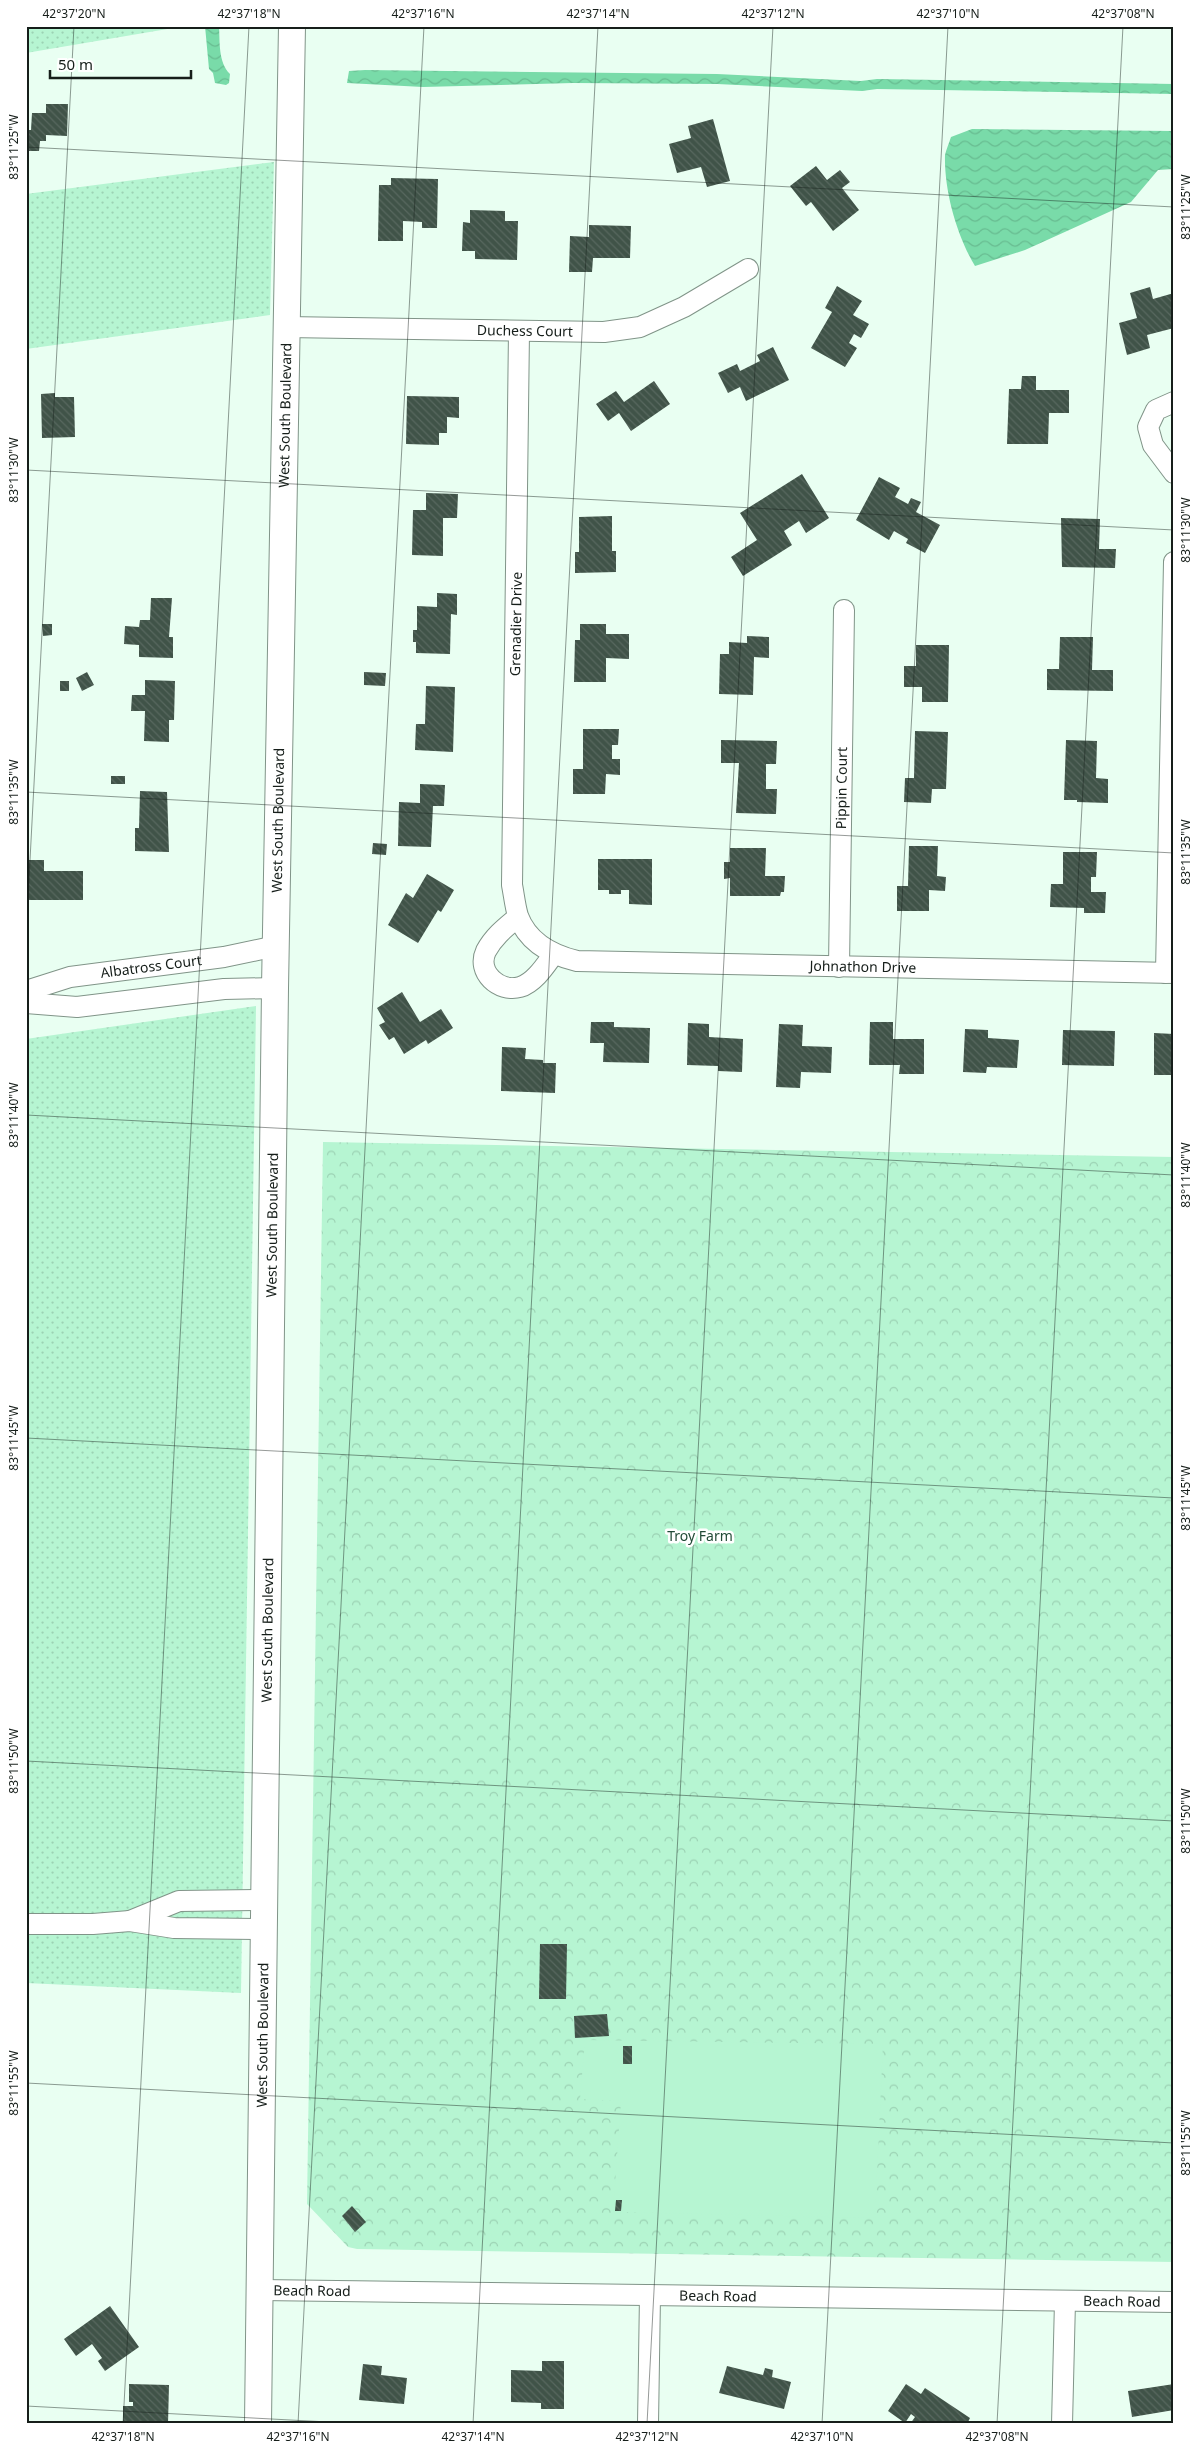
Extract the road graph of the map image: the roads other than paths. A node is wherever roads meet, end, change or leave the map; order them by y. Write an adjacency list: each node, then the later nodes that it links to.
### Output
1 (292, 26): 3 (main road, West South Boulevard)
2 (748, 269): 4 (street, Duchess Court)
3 (286, 328): 4 (street, Duchess Court); 11 (main road, West South Boulevard)
4 (519, 331): 9 (street, Grenadier Drive)
5 (1174, 402): 6 (street)
6 (1174, 473)
7 (1174, 562): 14 (street)
8 (844, 610): 13 (street, Pippin Court)
9 (518, 916): 10 (street, Grenadier Drive); 12 (street)
10 (534, 940): 12 (street, Johnathon Drive)
11 (276, 946): 15 (main road, West South Boulevard); 16 (street, Albatross Court)
12 (553, 955): 13 (street, Johnathon Drive)
13 (839, 967): 14 (street, Johnathon Drive)
14 (1170, 973)
15 (275, 988): 17 (street); 18 (main road, West South Boulevard)
16 (26, 991)
17 (26, 1003)
18 (265, 1900): 19 (street); 21 (main road, West South Boulevard)
19 (130, 1921): 20 (street); 21 (street)
20 (26, 1924)
21 (264, 1929): 22 (main road, West South Boulevard)
22 (260, 2290): 23 (street, Beach Road); 26 (main road, West South Boulevard)
23 (650, 2295): 24 (street, Beach Road); 27 (street)
24 (1065, 2300): 25 (street, Beach Road); 28 (street)
25 (1174, 2302)
26 (258, 2424)
27 (648, 2424)
28 (1062, 2424)

